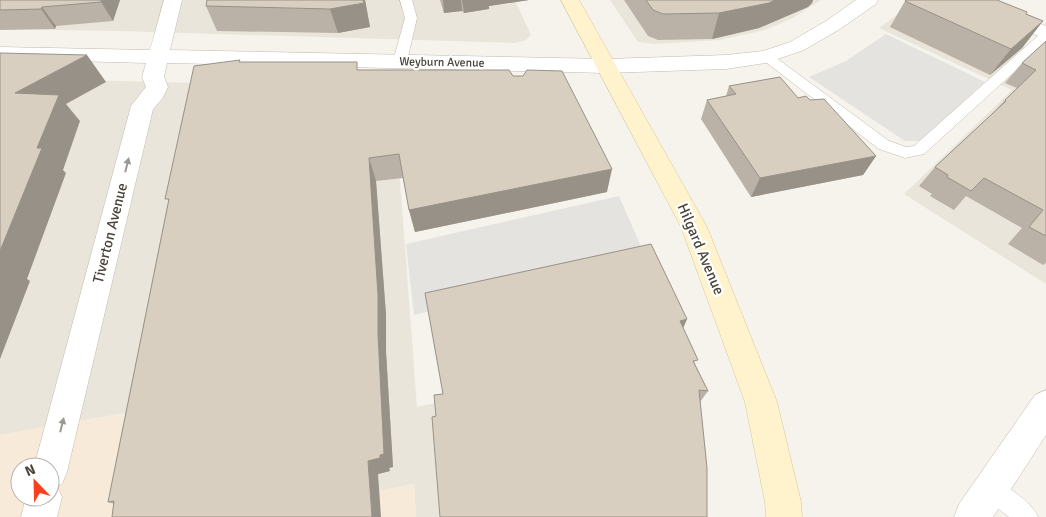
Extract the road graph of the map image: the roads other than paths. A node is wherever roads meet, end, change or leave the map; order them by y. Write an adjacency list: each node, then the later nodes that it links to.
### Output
1 (173, 0): 9 (street, Tiverton Avenue)
2 (406, 0): 10 (lane)
3 (570, 0): 11 (street, Hilgard Avenue)
4 (869, 0): 8 (street, Weyburn Avenue)
5 (967, 0): 6 (street)
6 (1046, 34): 8 (lane)
7 (0, 53): 9 (street, Weyburn Avenue)
8 (766, 56): 11 (street, Weyburn Avenue)
9 (158, 57): 10 (street, Weyburn Avenue); 13 (street, Tiverton Avenue, one-way to 9)
10 (400, 61): 11 (street, Weyburn Avenue)
11 (607, 66): 15 (street, Hilgard Avenue)
12 (1046, 406): 14 (street)
13 (54, 457)
14 (991, 489): 16 (street); 17 (lane)
15 (784, 517)
16 (972, 517)
17 (1027, 517)

